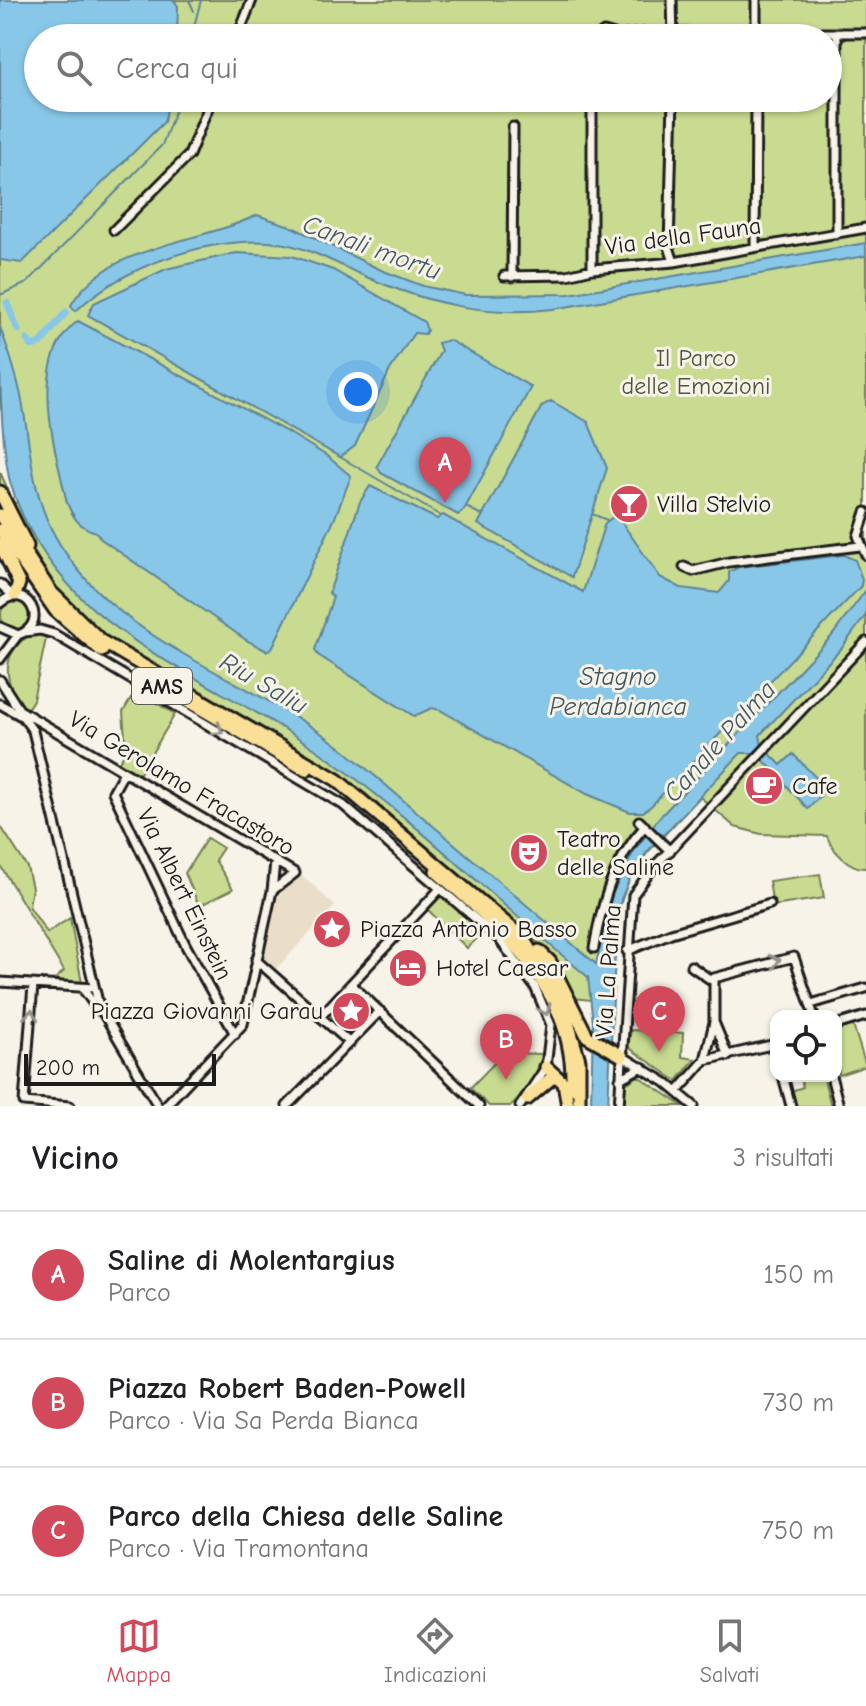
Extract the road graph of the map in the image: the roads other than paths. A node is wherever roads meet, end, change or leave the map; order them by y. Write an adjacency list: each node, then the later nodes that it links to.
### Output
1 (252, 0): 4 (street)
2 (672, 0): 5 (street)
3 (756, 0): 6 (street)
4 (243, 24)
5 (673, 24)
6 (756, 24)
7 (842, 33): 8 (street)
8 (866, 33)
9 (206, 112): 16 (street)
10 (592, 112): 20 (street)
11 (673, 112): 19 (street)
12 (756, 112): 18 (street)
13 (837, 112): 17 (street)
14 (513, 127): 20 (street, Via della Fauna)
15 (866, 228): 17 (street, Via della Fauna)
16 (114, 230)
17 (837, 234): 18 (street, Via della Fauna)
18 (755, 247): 19 (street, Via della Fauna)
19 (674, 262): 20 (street, Via della Fauna)
20 (592, 269)
21 (0, 492): 28 (highway)
22 (866, 512): 26 (street)
23 (0, 515): 28 (highway, AMS)
24 (0, 530): 90 (highway, AMS)
25 (0, 544): 31 (highway)
26 (860, 546): 27 (street); 29 (street)
27 (866, 555)
28 (32, 565): 50 (highway, AMS)
29 (684, 567)
30 (0, 584): 31 (street)
31 (14, 595): 32 (street); 34 (street)
32 (0, 603)
33 (0, 627): 34 (street)
34 (21, 634): 36 (street); 47 (street, one-way to 47)
35 (866, 642): 45 (street, Via La Palma)
36 (1, 659)
37 (0, 680): 39 (street)
38 (0, 695): 39 (street)
39 (11, 701): 41 (street)
40 (0, 704): 41 (street, Via Gerolamo Fracastoro)
41 (21, 713): 42 (street, Via Gerolamo Fracastoro); 43 (street)
42 (48, 727): 43 (street, Via Gerolamo Fracastoro); 44 (street, Via Gerolamo Fracastoro)
43 (32, 728): 59 (street)
44 (124, 772): 46 (street, Via Gerolamo Fracastoro); 70 (street, Via Albert Einstein)
45 (670, 851): 51 (street); 52 (street, Via La Palma)
46 (275, 862): 48 (street); 48 (street, Via Gerolamo Fracastoro)
47 (440, 889): 57 (street); 79 (street, one-way to 79)
48 (272, 891): 53 (street)
49 (770, 904): 52 (street)
50 (522, 937): 72 (highway); 76 (highway)
51 (594, 948)
52 (627, 951): 74 (street, Via La Palma)
53 (256, 960): 67 (street); 70 (street)
54 (691, 966): 55 (street)
55 (711, 980): 62 (street, one-way to 62); 68 (street)
56 (0, 982): 58 (street)
57 (351, 984): 64 (street); 67 (street)
58 (33, 985): 61 (street); 85 (street, one-way to 58)
59 (94, 988): 61 (street); 65 (street)
60 (866, 988): 62 (street)
61 (83, 989): 65 (street)
62 (811, 1004): 63 (street)
63 (812, 1010)
64 (380, 1011): 71 (street); 89 (street)
65 (103, 1016): 86 (street)
66 (866, 1016): 69 (street)
67 (320, 1017): 71 (street)
68 (714, 1022): 75 (street); 77 (street)
69 (842, 1023)
70 (235, 1034): 87 (street)
71 (350, 1043): 88 (street)
72 (594, 1043): 74 (highway); 76 (highway)
73 (770, 1047): 75 (street)
74 (618, 1055): 78 (street); 80 (street, Via La Palma)
75 (728, 1056): 77 (street)
76 (579, 1060): 91 (highway)
77 (705, 1060): 83 (street)
78 (642, 1067): 80 (street); 83 (street)
79 (551, 1071): 84 (highway); 90 (highway)
80 (620, 1079): 92 (street, Via La Palma)
81 (785, 1082): 94 (street)
82 (833, 1082): 95 (street)
83 (677, 1092): 93 (street)
84 (524, 1102)
85 (70, 1106)
86 (158, 1106)
87 (165, 1106)
88 (287, 1106)
89 (479, 1106)
90 (570, 1106)
91 (579, 1106)
92 (619, 1106)
93 (694, 1106)
94 (791, 1106)
95 (839, 1106)

